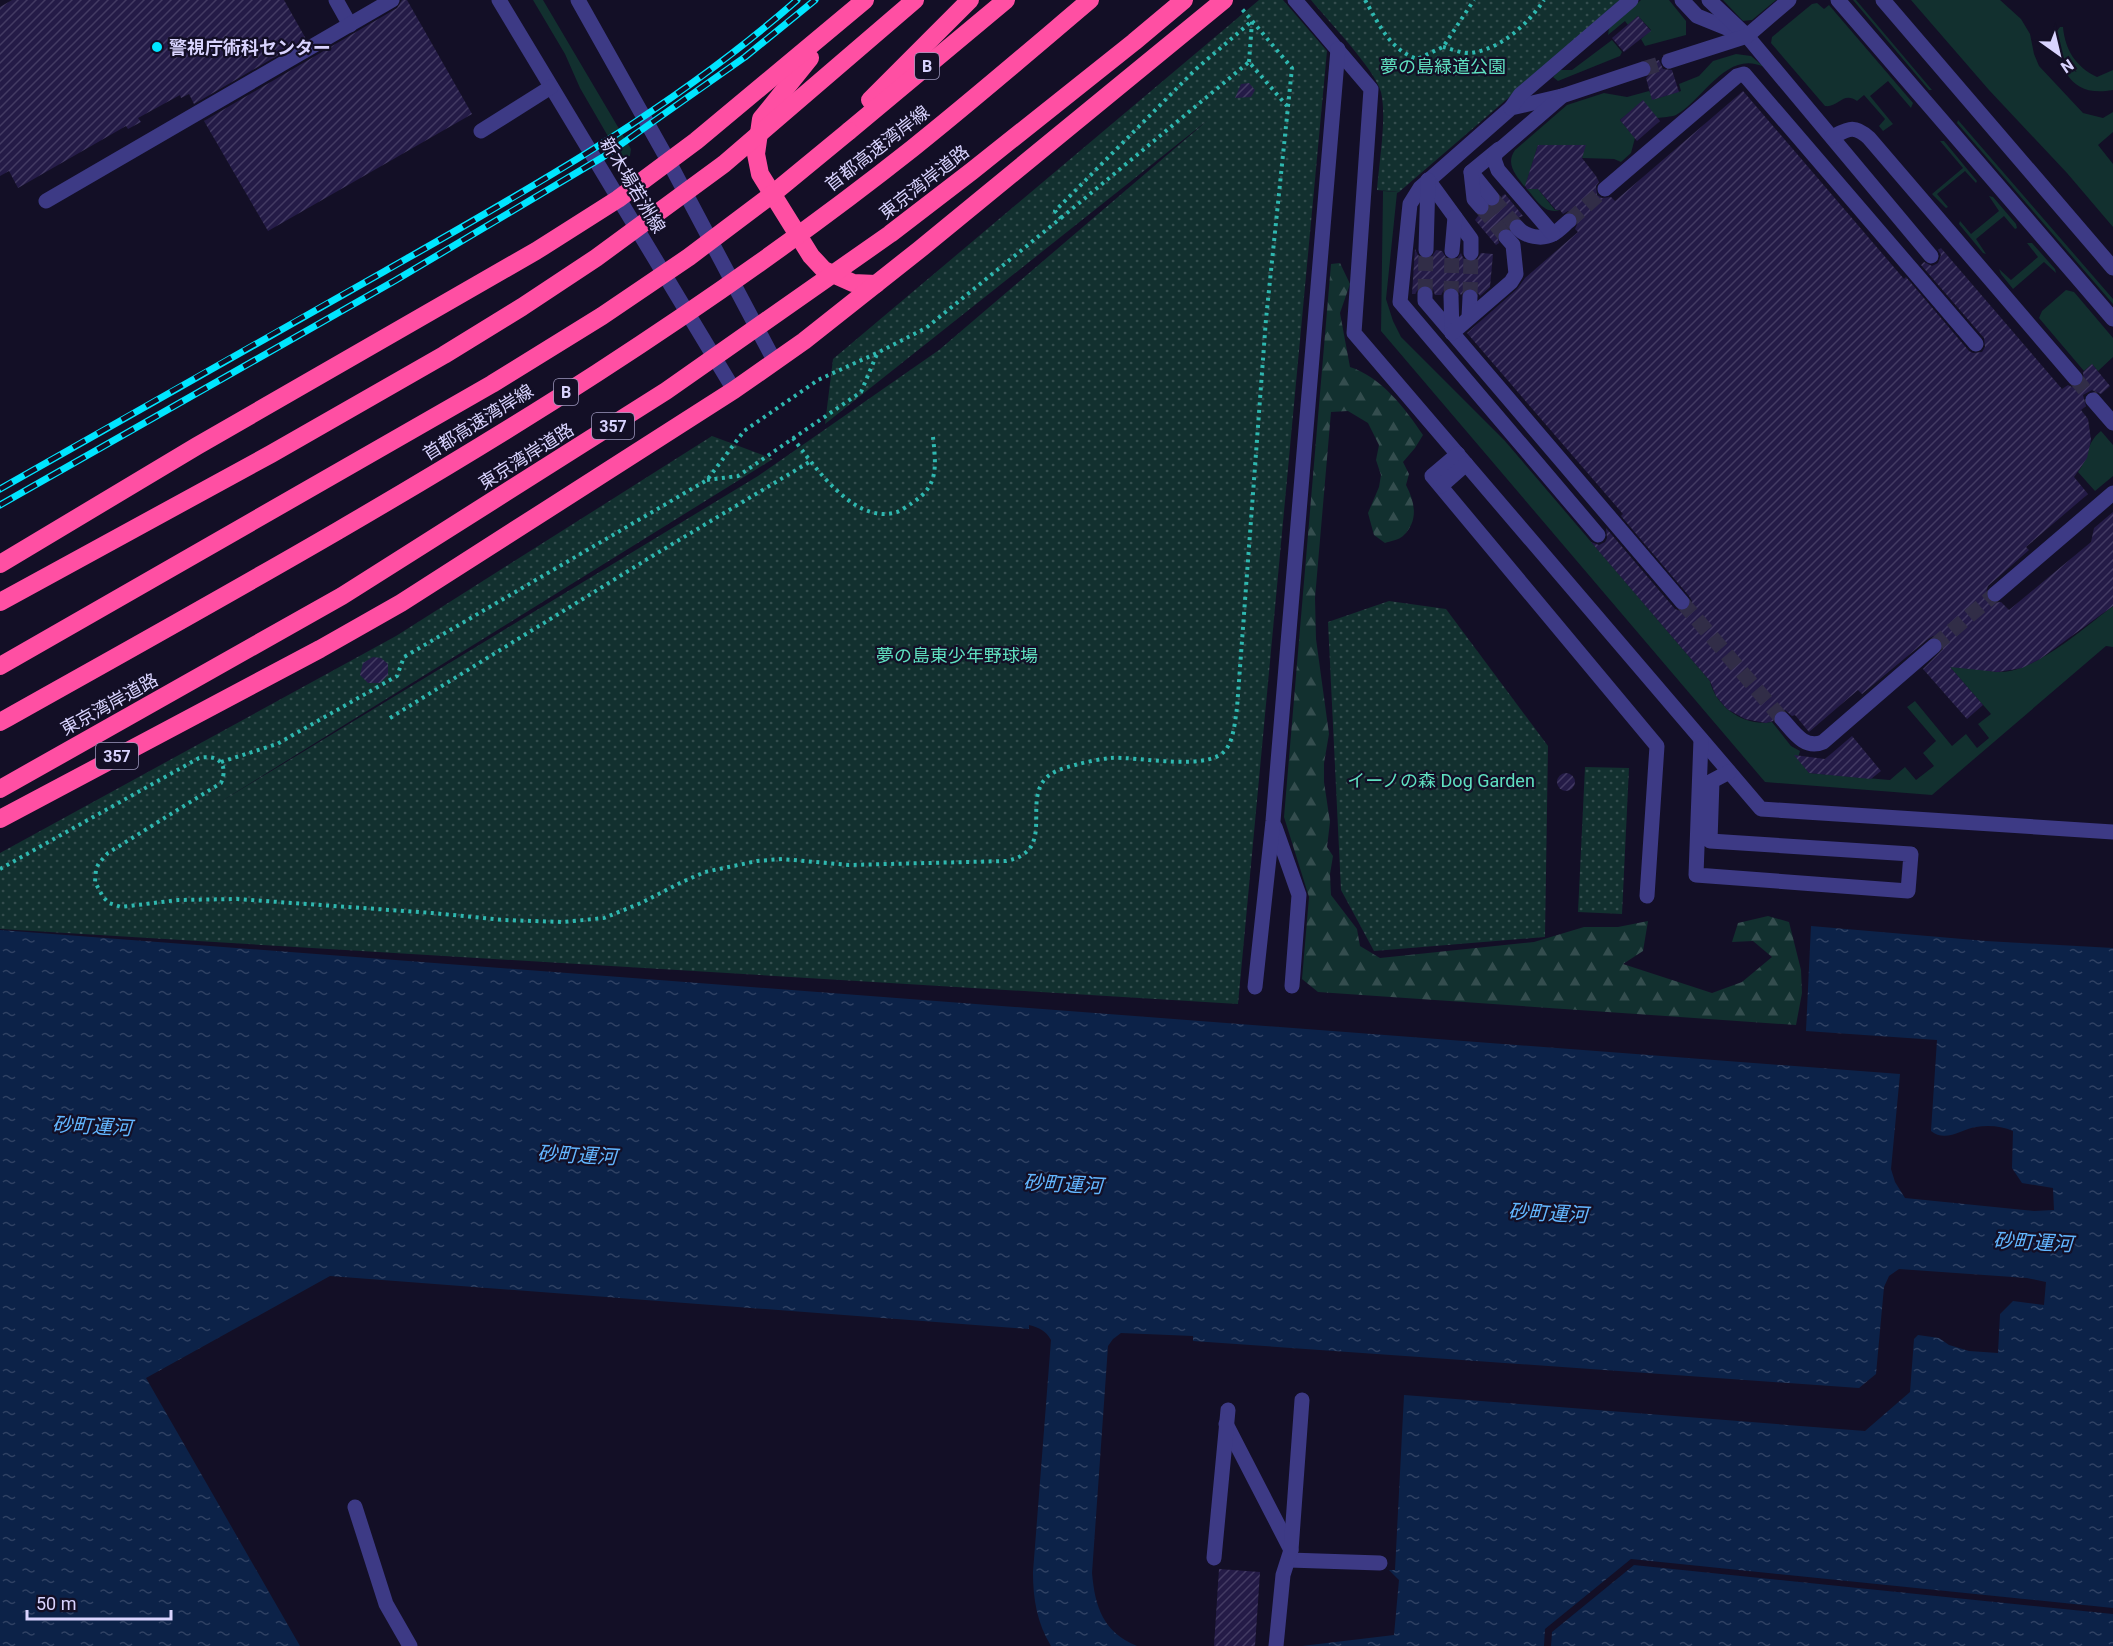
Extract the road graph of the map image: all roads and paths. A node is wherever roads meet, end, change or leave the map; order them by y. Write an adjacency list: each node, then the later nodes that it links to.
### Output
1 (336, 0): 24 (street)
2 (392, 0): 24 (street)
3 (499, 0): 32 (street, 新木場若洲線)
4 (578, 0): 40 (street)
5 (865, 0): 25 (highway)
6 (915, 0): 78 (highway, bridge)
7 (970, 0): 37 (highway)
8 (1006, 0): 37 (highway, 首都高速湾岸線 / B)
9 (1089, 0): 84 (highway, 首都高速湾岸線 / B, bridge)
10 (1184, 0): 88 (highway, 東京湾岸道路 / 357, bridge)
11 (1224, 0): 55 (highway, 357)
12 (1295, 0): 28 (street)
13 (1365, 0): 27 (path)
14 (1474, 0): 27 (path)
15 (1544, 0): 27 (path)
16 (1631, 0): 35 (street)
17 (1682, 0): 26 (street)
18 (1709, 0): 26 (street)
19 (1789, 0): 26 (street)
20 (1838, 0): 60 (street)
21 (1883, 0): 54 (street)
22 (1242, 9): 23 (path)
23 (1252, 21): 30 (path); 34 (path); 47 (path)
24 (350, 25): 44 (street)
25 (834, 27): 40 (highway); 55 (highway)
26 (1747, 36): 29 (street); 38 (street)
27 (1443, 47)
28 (1338, 49): 71 (street); 90 (street)
29 (1669, 61)
30 (1249, 62): 34 (path); 47 (path)
31 (1643, 69): 33 (street)
32 (551, 87): 36 (street); 43 (street, 新木場若洲線)
33 (1562, 96): 35 (street); 39 (street)
34 (1288, 106): 86 (path)
35 (1511, 108): 41 (street)
36 (481, 130)
37 (849, 131): 81 (highway, 首都高速湾岸線 / B, bridge)
38 (1832, 137): 53 (street); 65 (street)
39 (1500, 148): 45 (street); 49 (street)
40 (669, 162): 43 (highway); 64 (street)
41 (1428, 180): 46 (street); 50 (street); 75 (street)
42 (1605, 189): 62 (street)
43 (618, 199): 66 (street, 新木場若洲線); 76 (highway)
44 (46, 201)
45 (1487, 202)
46 (1455, 217): 51 (street); 52 (street)
47 (1061, 218): 63 (path)
48 (1569, 221): 49 (street)
49 (1553, 234): 59 (street)
50 (1426, 250)
51 (1452, 251)
52 (1471, 253)
53 (1932, 256)
54 (2113, 268)
55 (876, 284): 64 (highway, 357)
56 (1425, 294): 61 (street)
57 (1451, 296): 61 (street)
58 (1470, 297): 59 (street)
59 (1469, 318): 61 (street)
60 (2113, 319)
61 (1452, 333): 79 (street)
62 (1976, 344)
63 (877, 353): 70 (path); 73 (path)
64 (775, 362): 66 (highway, 357)
65 (2075, 378)
66 (734, 390): 89 (highway, 357)
67 (2093, 400): 68 (street)
68 (2113, 423)
69 (933, 437): 72 (path)
70 (794, 438): 72 (path); 73 (path)
71 (1462, 459): 85 (street); 93 (street)
72 (811, 461): 82 (path)
73 (706, 480): 86 (path)
74 (2113, 493): 77 (street)
75 (1598, 535)
76 (0, 564)
77 (1995, 594)
78 (0, 602)
79 (1682, 602)
80 (1934, 646): 83 (street)
81 (0, 666)
82 (390, 718)
83 (1782, 719)
84 (0, 722)
85 (1701, 739): 87 (street); 87 (street)
86 (221, 762): 92 (path)
87 (1729, 772): 91 (street)
88 (0, 789)
89 (0, 819)
90 (1274, 821): 94 (street); 95 (street)
91 (2113, 832)
92 (0, 869)
93 (1647, 897)
94 (1292, 986)
95 (1255, 987)
96 (1302, 1400): 98 (street)
97 (355, 1507): 101 (street)
98 (1290, 1555): 99 (street); 100 (street); 102 (street)
99 (1214, 1558)
100 (1380, 1563)
101 (410, 1646)
102 (1276, 1646)

